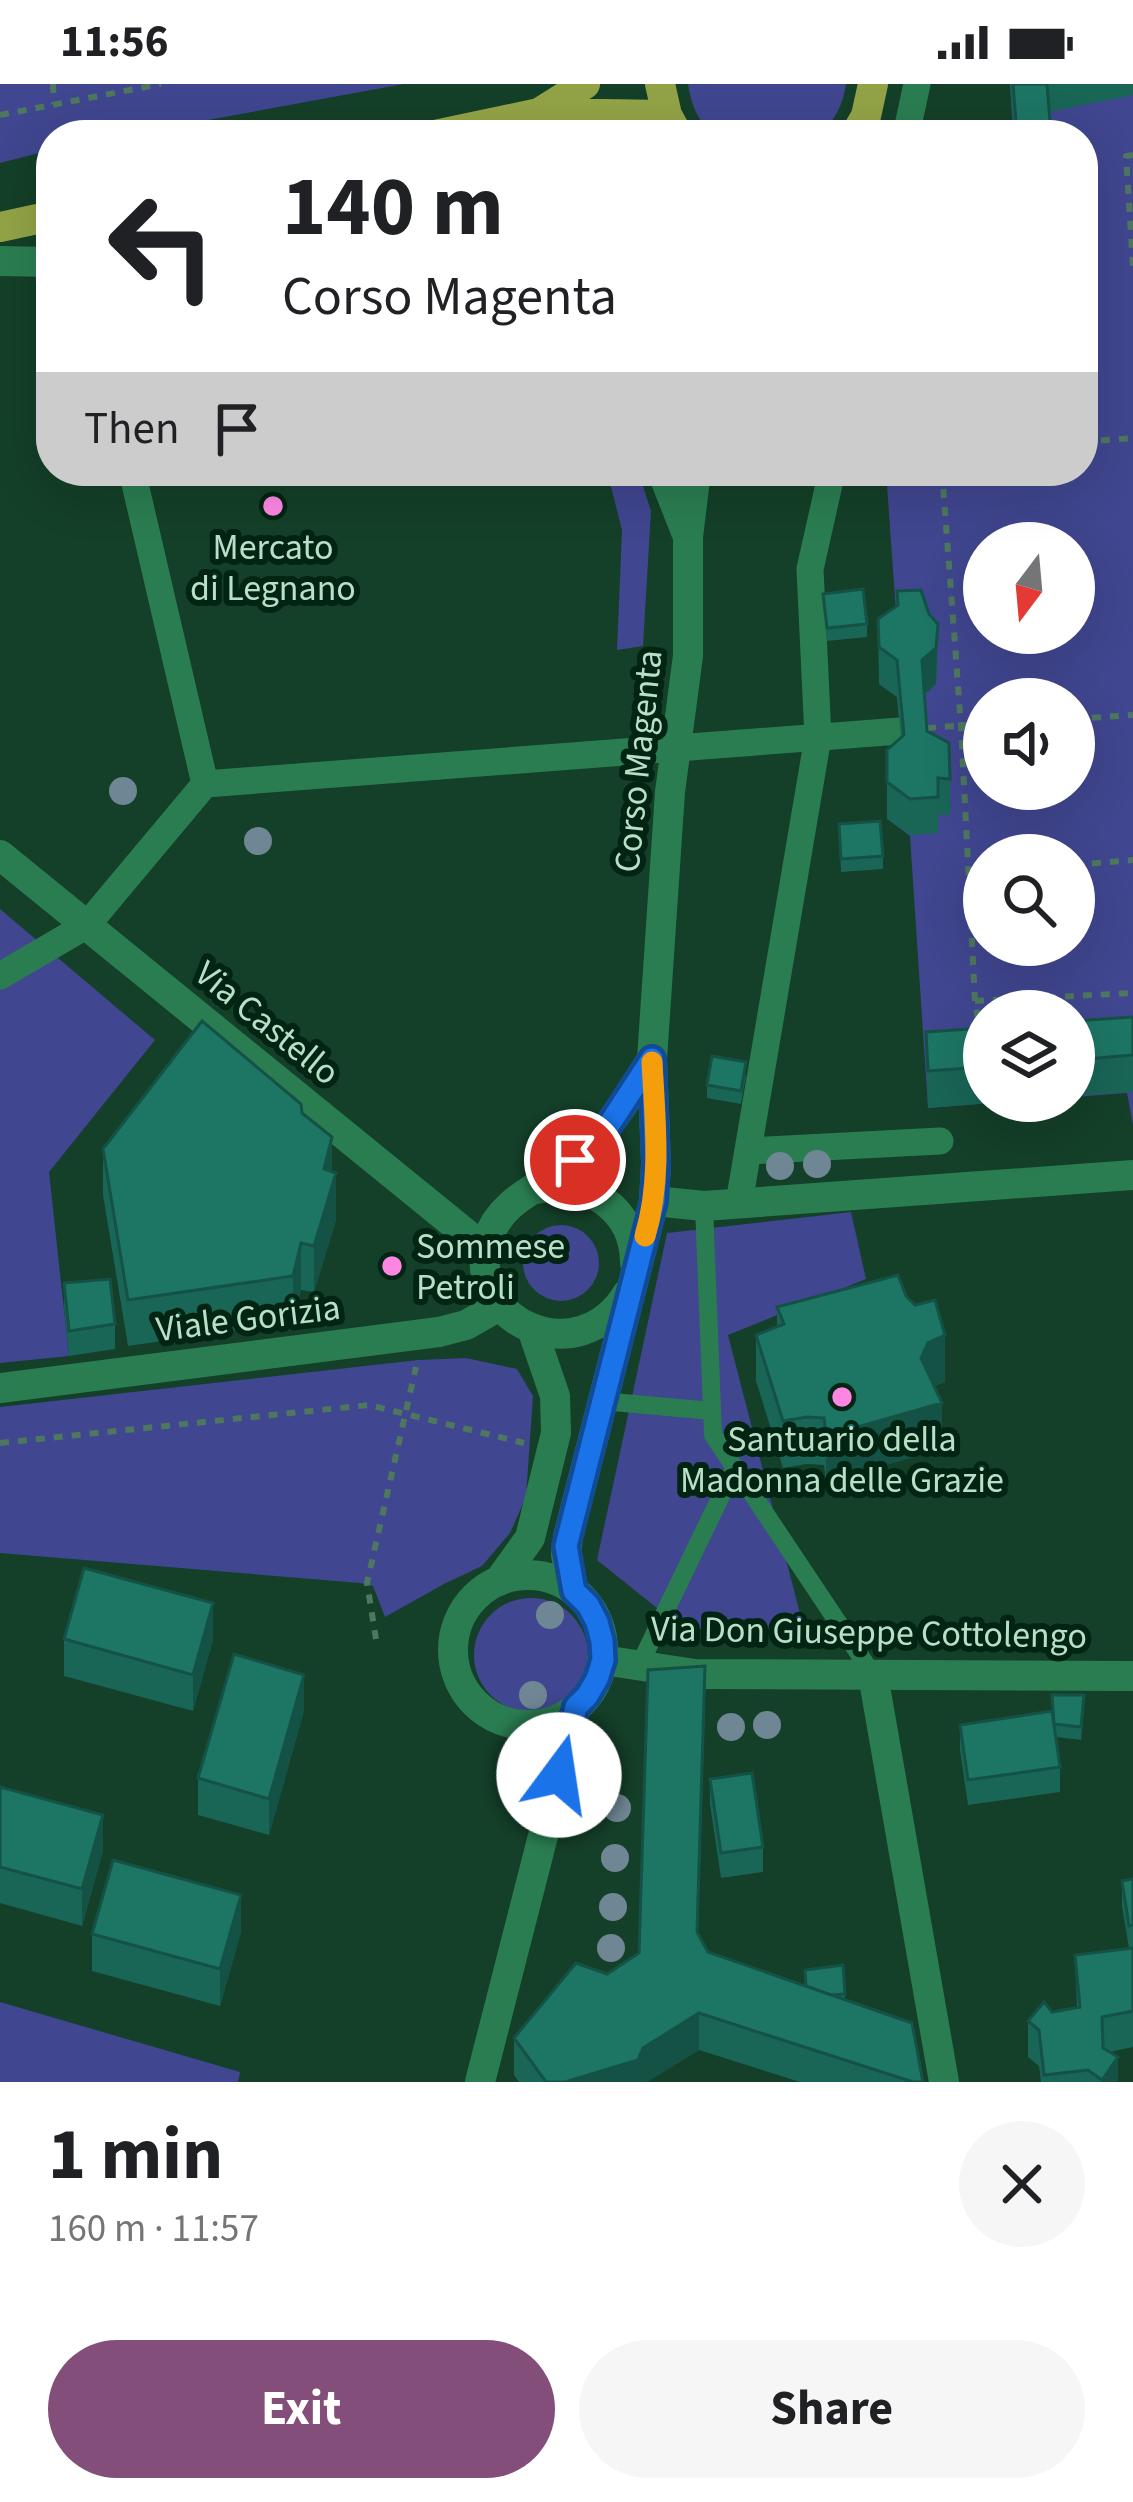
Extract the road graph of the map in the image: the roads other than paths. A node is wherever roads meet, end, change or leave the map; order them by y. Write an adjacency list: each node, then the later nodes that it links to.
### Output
1 (585, 84): 5 (main road)
2 (660, 84): 8 (main road)
3 (917, 84): 10 (street)
4 (875, 86): 9 (main road)
5 (539, 113): 6 (main road); 7 (main road)
6 (506, 120)
7 (617, 120)
8 (671, 120)
9 (864, 120)
10 (909, 120)
11 (36, 219): 12 (main road)
12 (0, 227)
13 (0, 261): 14 (street)
14 (36, 262)
15 (135, 486): 23 (street)
16 (668, 486): 19 (street)
17 (694, 486): 19 (street, Corso Magenta)
18 (829, 486): 21 (street)
19 (688, 537): 22 (street, Corso Magenta)
20 (912, 729): 21 (street)
21 (818, 737): 22 (street); 29 (street)
22 (677, 748): 23 (street); 27 (street, Corso Magenta)
23 (205, 784): 25 (street)
24 (0, 855): 25 (street, Via Castello)
25 (87, 925): 26 (street); 35 (street, Via Castello)
26 (0, 976)
27 (652, 1059): 31 (street, Corso Magenta); 32 (street, Corso Magenta)
28 (940, 1141): 29 (street)
29 (748, 1151): 33 (street)
30 (1133, 1175): 33 (street)
31 (532, 1190): 35 (street, Corso Magenta); 36 (street, Corso Magenta)
32 (654, 1201): 34 (street); 36 (street, Corso Magenta)
33 (739, 1203): 34 (street)
34 (704, 1206): 41 (lane)
35 (486, 1250): 37 (street)
36 (632, 1279): 38 (street); 40 (street, Corso Magenta)
37 (501, 1305): 38 (street); 39 (street, Viale Gorizia)
38 (532, 1329): 43 (street)
39 (0, 1388)
40 (602, 1401): 41 (lane); 44 (street, Corso Magenta)
41 (712, 1411): 42 (lane)
42 (734, 1469): 46 (lane); 47 (lane)
43 (499, 1581): 44 (street); 49 (street)
44 (574, 1591): 45 (street, Corso Magenta)
45 (603, 1660): 46 (street, Via Don Giuseppe Cottolengo); 49 (street)
46 (639, 1666): 47 (street, Via Don Giuseppe Cottolengo)
47 (873, 1675): 48 (street, Via Don Giuseppe Cottolengo); 51 (street)
48 (1133, 1676)
49 (576, 1707): 50 (street)
50 (480, 2082)
51 (944, 2082)

